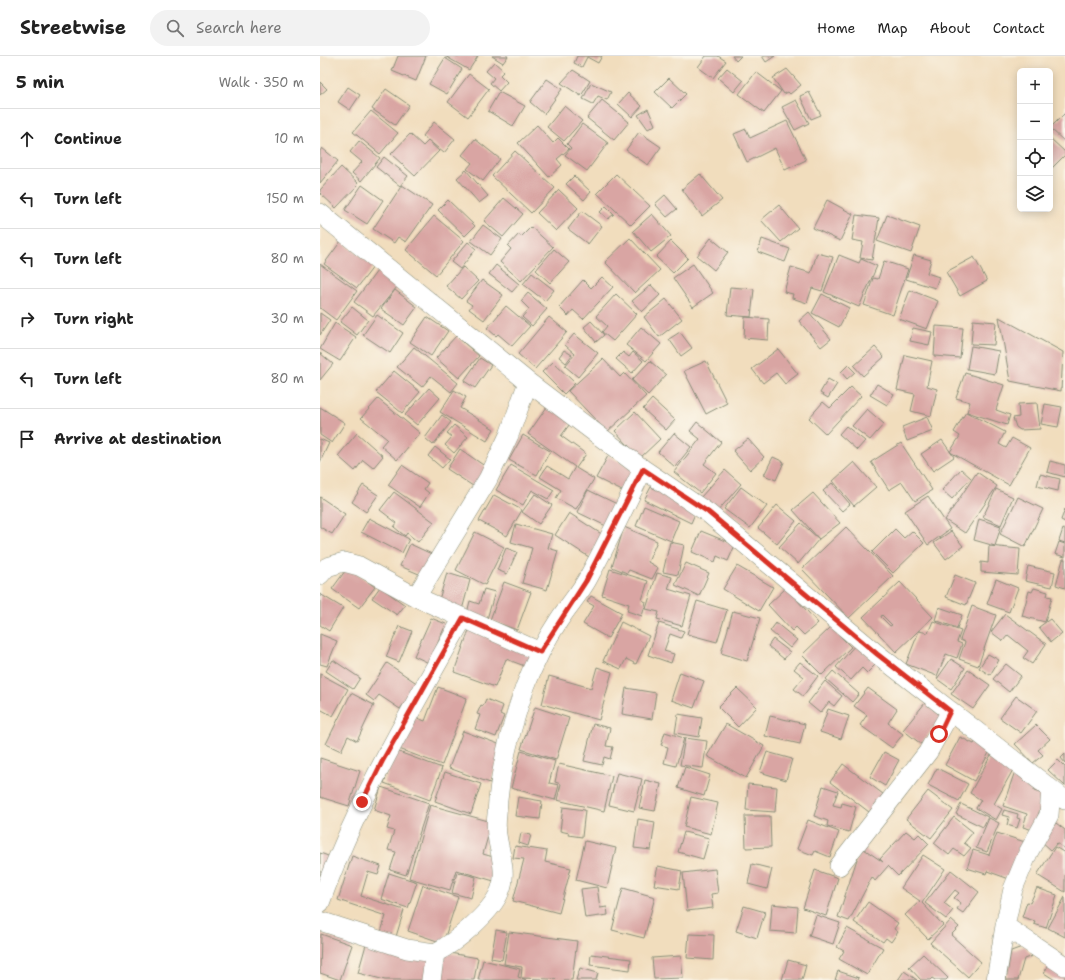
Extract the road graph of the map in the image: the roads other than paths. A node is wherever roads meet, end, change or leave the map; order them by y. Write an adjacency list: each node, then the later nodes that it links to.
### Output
1 (321, 217): 2 (street)
2 (528, 382): 3 (street); 5 (street)
3 (643, 469): 7 (street); 8 (street)
4 (320, 575): 5 (street)
5 (416, 597): 6 (street)
6 (463, 618): 7 (street); 11 (street)
7 (540, 652): 14 (street)
8 (950, 711): 9 (street); 10 (street)
9 (1058, 795): 13 (street)
10 (839, 866)
11 (320, 903)
12 (320, 921): 14 (street)
13 (1005, 926): 15 (street); 17 (street)
14 (435, 953): 16 (street)
15 (1065, 966)
16 (431, 980)
17 (996, 980)

